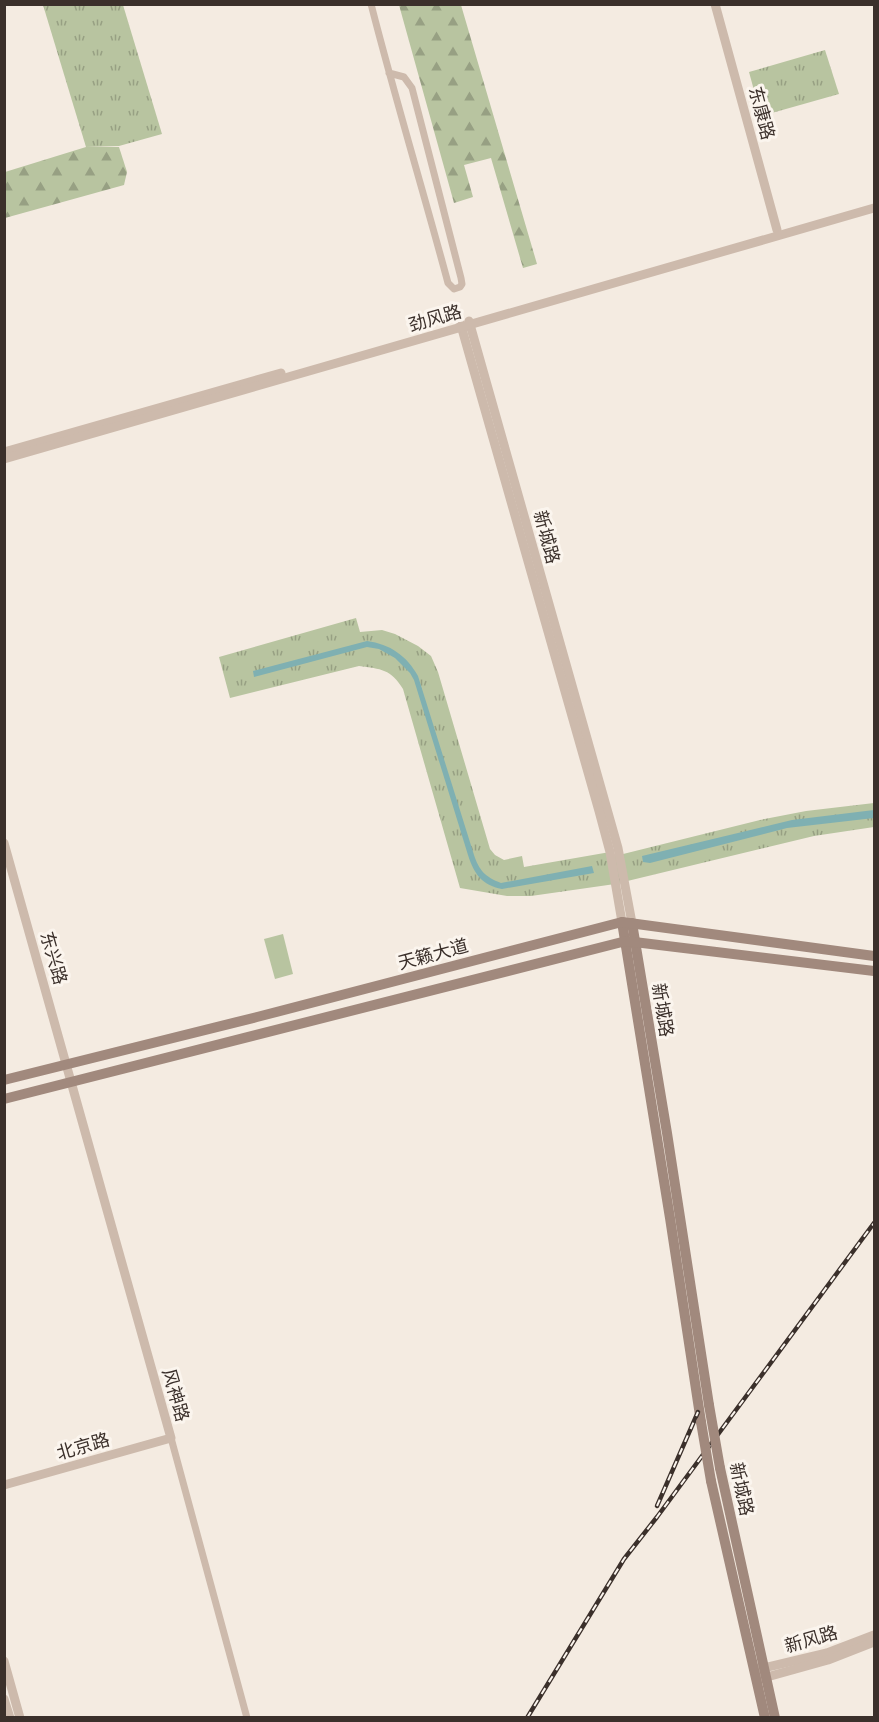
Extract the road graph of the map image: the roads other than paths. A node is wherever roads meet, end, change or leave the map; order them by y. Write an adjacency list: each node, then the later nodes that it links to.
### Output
1 (371, 4): 3 (street)
2 (715, 4): 6 (street, 东康路)
3 (389, 73): 3 (street)
4 (874, 201): 6 (street, 劲风路)
5 (874, 208): 7 (street, 劲风路)
6 (777, 230): 7 (street, 劲风路)
7 (465, 324): 8 (street, 劲风路); 9 (street, 劲风路); 11 (street, 新城路)
8 (4, 452)
9 (4, 459)
10 (4, 843): 15 (street, 东兴路)
11 (627, 923): 12 (main road, 新城路); 13 (main road, 天籁大道); 15 (main road, 天籁大道)
12 (631, 941): 14 (main road, 天籁大道); 17 (main road, 天籁大道); 24 (main road, 新城路, bridge); 24 (main road, 新城路, bridge)
13 (874, 956)
14 (874, 971)
15 (68, 1065): 16 (main road, 天籁大道); 17 (street, 东兴路)
16 (4, 1080)
17 (71, 1082): 18 (main road, 天籁大道); 19 (street, 风神路)
18 (4, 1099)
19 (171, 1438): 20 (street, 北京路); 28 (street, 风神路)
20 (4, 1485)
21 (874, 1635): 24 (street, 新风路)
22 (874, 1642): 24 (street, 新风路)
23 (4, 1661): 27 (street)
24 (761, 1674): 29 (main road, 新城路); 30 (main road, 新城路)
25 (4, 1699): 26 (street)
26 (10, 1718)
27 (20, 1718)
28 (247, 1718)
29 (765, 1718)
30 (775, 1718)

